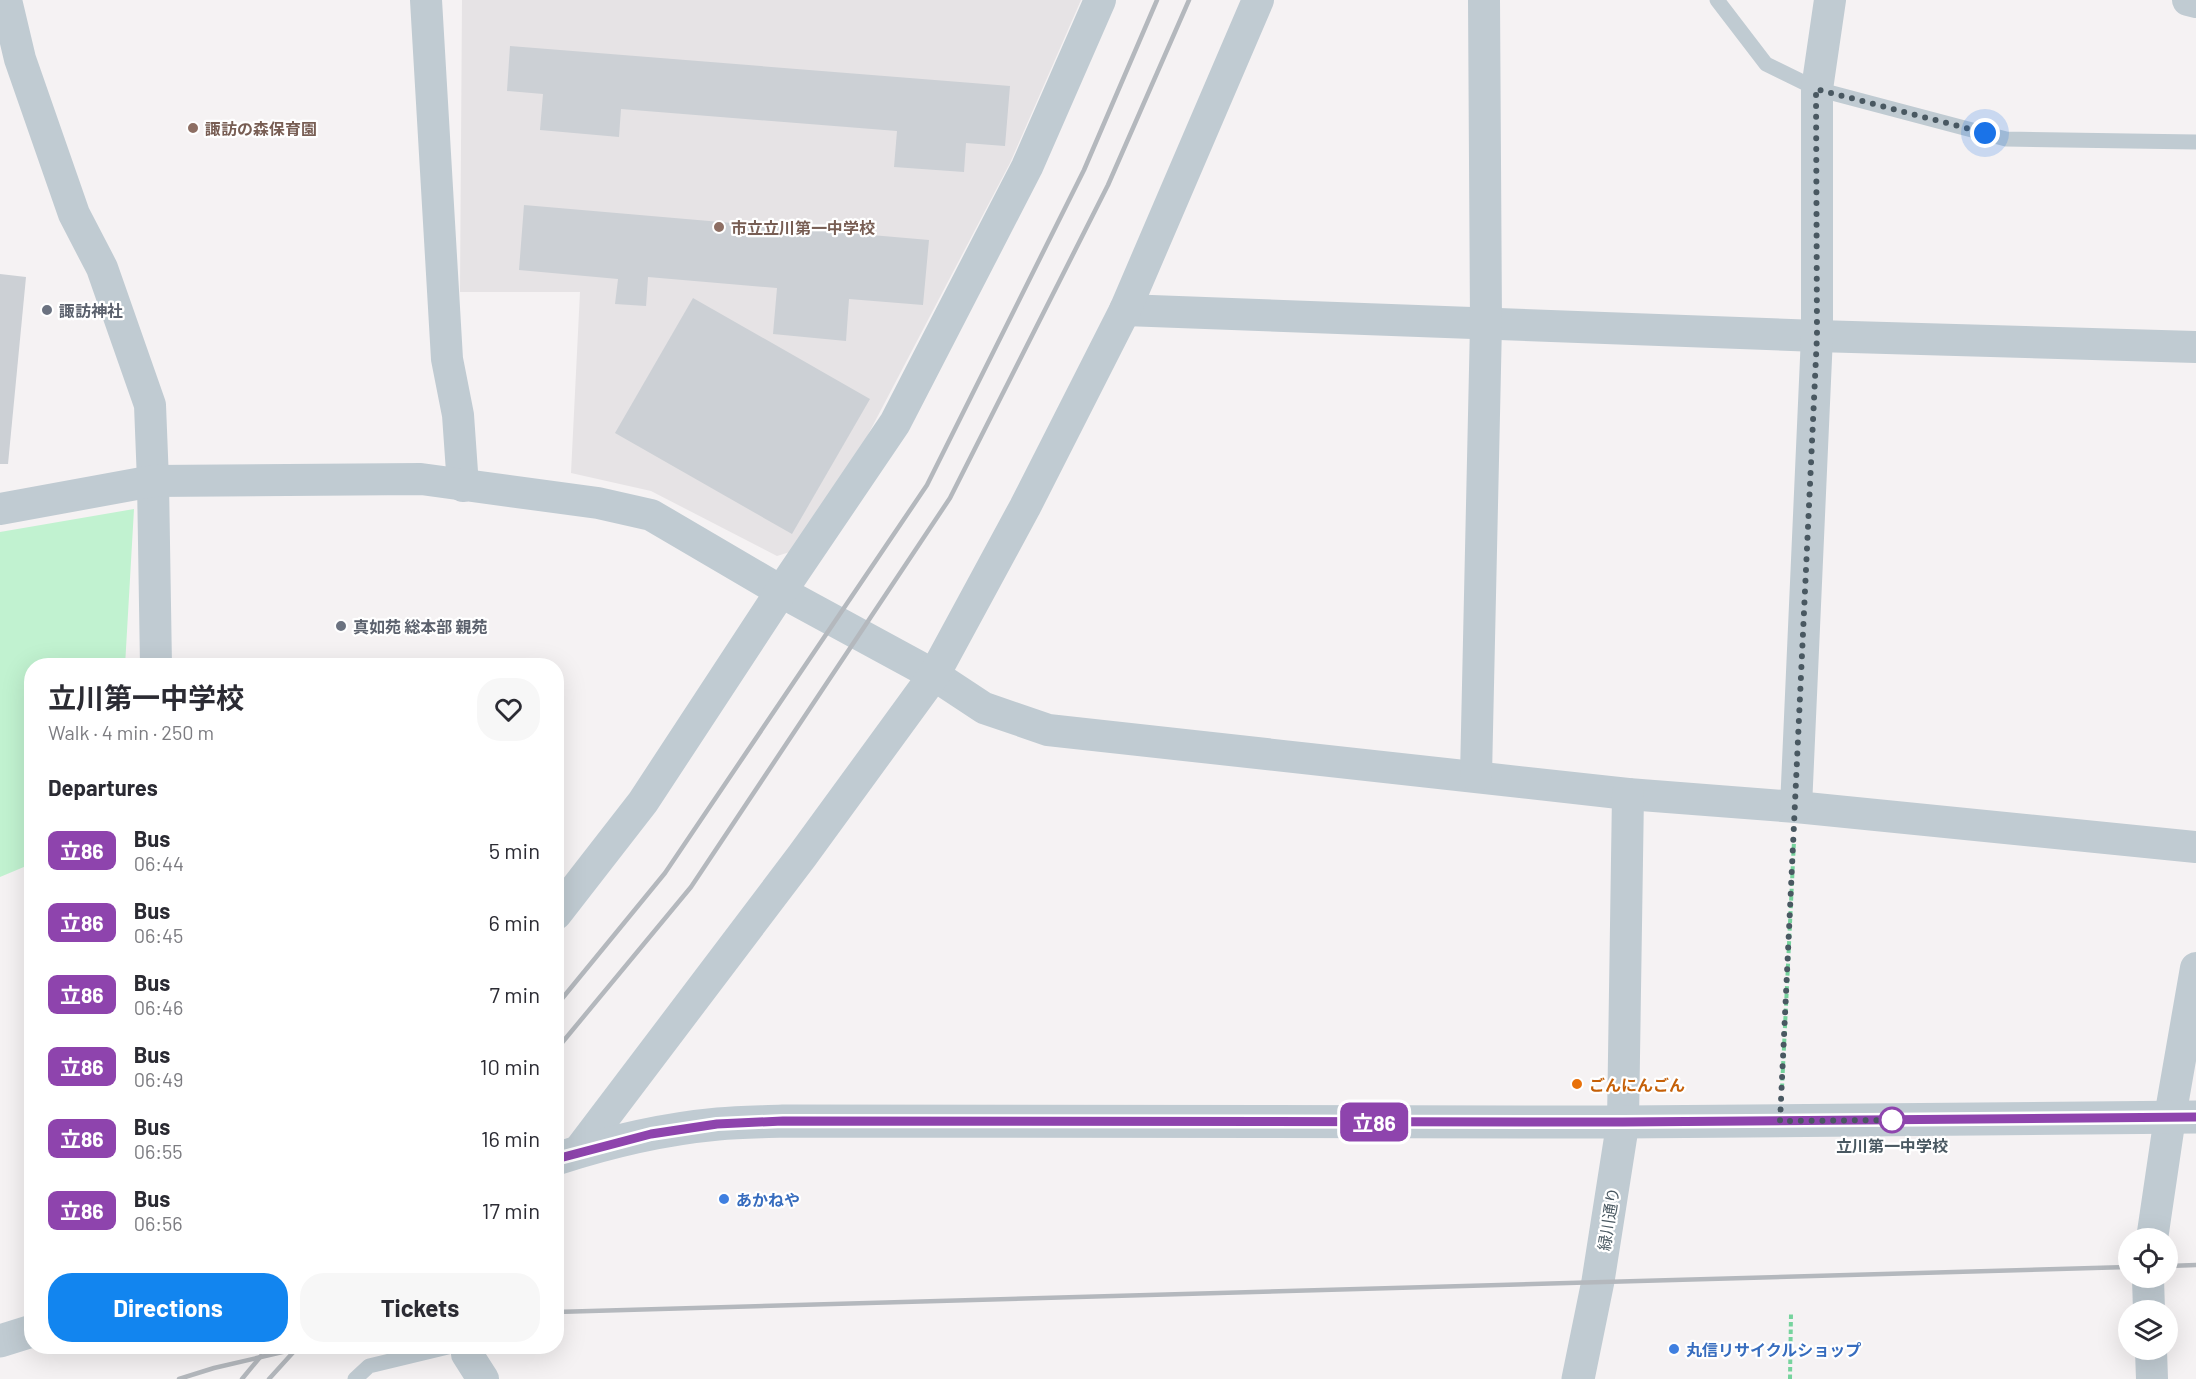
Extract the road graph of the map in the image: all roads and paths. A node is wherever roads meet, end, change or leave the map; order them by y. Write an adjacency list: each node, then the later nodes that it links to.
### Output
1 (6, 0): 16 (street)
2 (426, 0): 17 (street)
3 (1100, 0): 19 (street)
4 (1258, 0): 12 (street)
5 (1484, 0): 13 (street)
6 (1717, 0): 10 (lane)
7 (1830, 0): 10 (street)
8 (2188, 0): 9 (street)
9 (2196, 2)
10 (1816, 89): 11 (lane); 14 (street)
11 (2196, 142)
12 (1125, 310): 13 (street); 21 (street)
13 (1486, 324): 14 (street); 22 (street)
14 (1817, 336): 15 (street); 24 (street)
15 (2196, 347)
16 (153, 481): 17 (street); 18 (street); 20 (street)
17 (463, 486): 19 (street)
18 (0, 509)
19 (789, 595): 21 (street); 26 (street)
20 (156, 658)
21 (934, 675): 22 (street); 31 (street)
22 (1476, 776): 23 (street)
23 (1628, 794): 24 (street); 30 (street)
24 (1796, 807): 25 (street); 29 (path)
25 (2196, 847)
26 (564, 904)
27 (2196, 968): 28 (street)
28 (2183, 1117): 29 (street); 32 (street)
29 (1780, 1121): 30 (street)
30 (1623, 1122): 31 (street); 34 (street, 緑川通り)
31 (567, 1156)
32 (2155, 1228)
33 (1791, 1314): 42 (path)
34 (1590, 1316): 40 (street, 緑川通り); 41 (street, 緑川通り)
35 (24, 1334): 36 (street)
36 (0, 1341)
37 (463, 1357): 39 (lane)
38 (2151, 1360): 43 (street)
39 (355, 1379)
40 (1554, 1379)
41 (1578, 1379)
42 (1790, 1379)
43 (2152, 1379)

